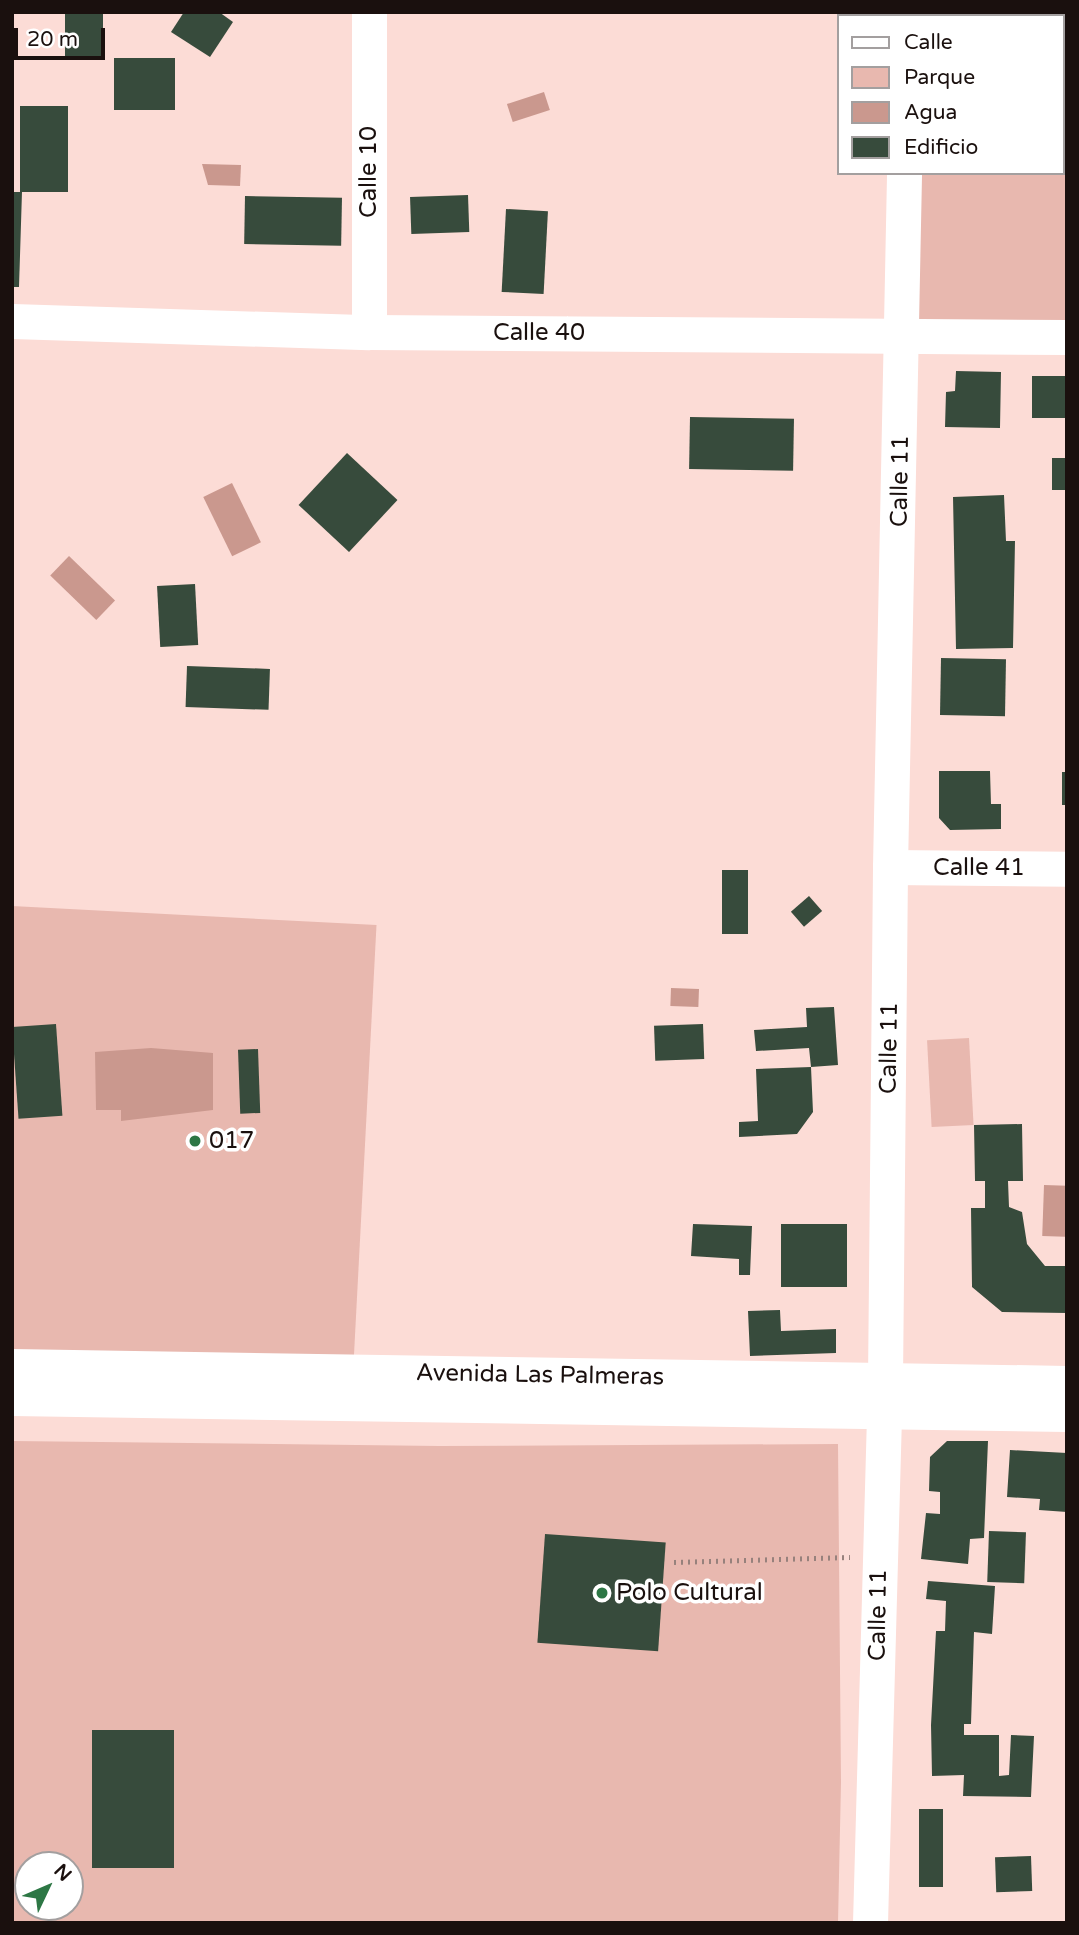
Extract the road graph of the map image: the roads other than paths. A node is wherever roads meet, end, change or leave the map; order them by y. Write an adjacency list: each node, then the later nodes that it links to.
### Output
1 (369, 12): 4 (street, Calle 10)
2 (904, 175): 5 (street, Calle 11)
3 (12, 321): 4 (street, Calle 40)
4 (369, 332): 5 (street, Calle 40)
5 (903, 335): 6 (street, Calle 40); 7 (street, Calle 11)
6 (1067, 337)
7 (890, 867): 8 (street, Calle 41); 11 (street, Calle 11)
8 (1067, 869)
9 (12, 1368): 11 (main road, Avenida Las Palmeras)
10 (1067, 1385): 11 (main road, Avenida Las Palmeras)
11 (885, 1395): 12 (main road, Avenida Las Palmeras); 13 (main road, Avenida Las Palmeras); 14 (street, Calle 11)
12 (12, 1397)
13 (1067, 1413)
14 (870, 1923)

